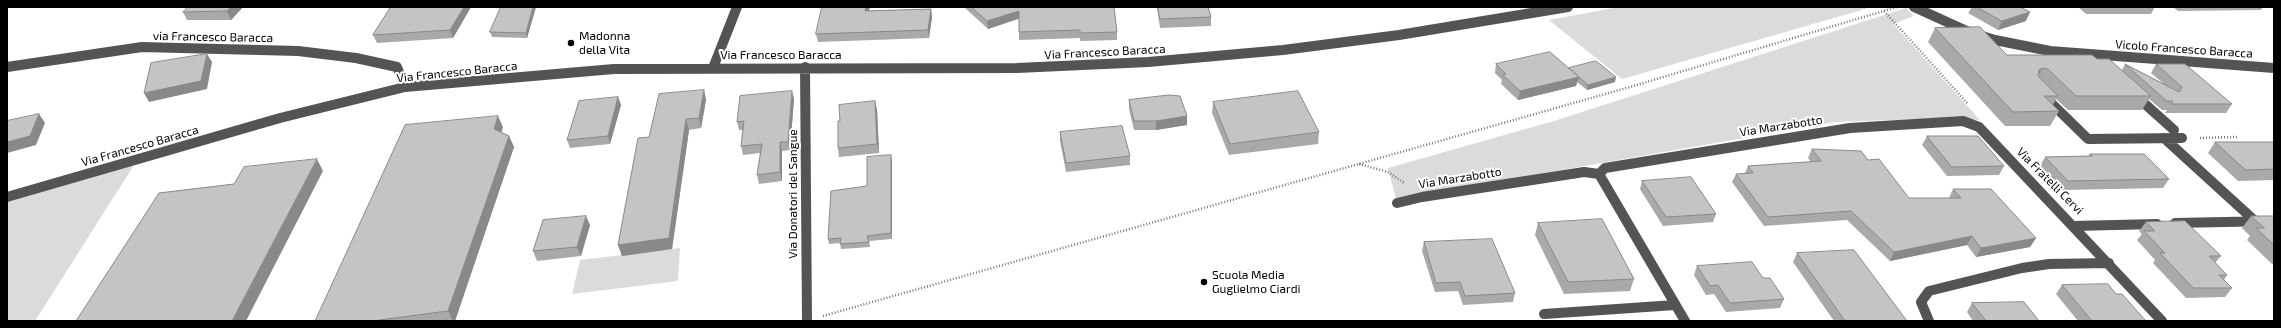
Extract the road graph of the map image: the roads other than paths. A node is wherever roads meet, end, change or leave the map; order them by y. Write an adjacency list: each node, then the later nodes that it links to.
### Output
1 (737, 7): 8 (street)
2 (1568, 7): 7 (street, Via Francesco Baracca)
3 (1914, 7): 4 (street, Vicolo Francesco Baracca)
4 (2093, 57): 5 (street); 9 (street, Vicolo Francesco Baracca)
5 (2102, 65)
6 (7, 67): 10 (street, via Francesco Baracca)
7 (805, 67): 8 (street, Via Francesco Baracca); 26 (street, Via Donatori del Sangue)
8 (713, 68): 10 (street, Via Francesco Baracca)
9 (2274, 68)
10 (405, 87): 18 (street, Via Francesco Baracca)
11 (2036, 88): 15 (street)
12 (2128, 88): 14 (street)
13 (1971, 122): 17 (street, Via Marzabotto); 22 (street, Via Fratelli Cervi)
14 (2174, 130)
15 (2164, 138): 16 (street); 20 (street)
16 (2182, 138)
17 (1599, 174): 19 (street, Via Marzabotto); 24 (street)
18 (7, 197)
19 (1397, 203)
20 (2255, 221): 21 (street, Via Fratelli Cervi); 22 (street, Via Fratelli Cervi)
21 (2274, 221)
22 (2073, 226): 23 (street)
23 (2109, 263): 28 (street); 29 (street)
24 (1675, 305): 25 (street); 27 (street)
25 (1544, 314)
26 (807, 321)
27 (1685, 321)
28 (1929, 321)
29 (2162, 321)

